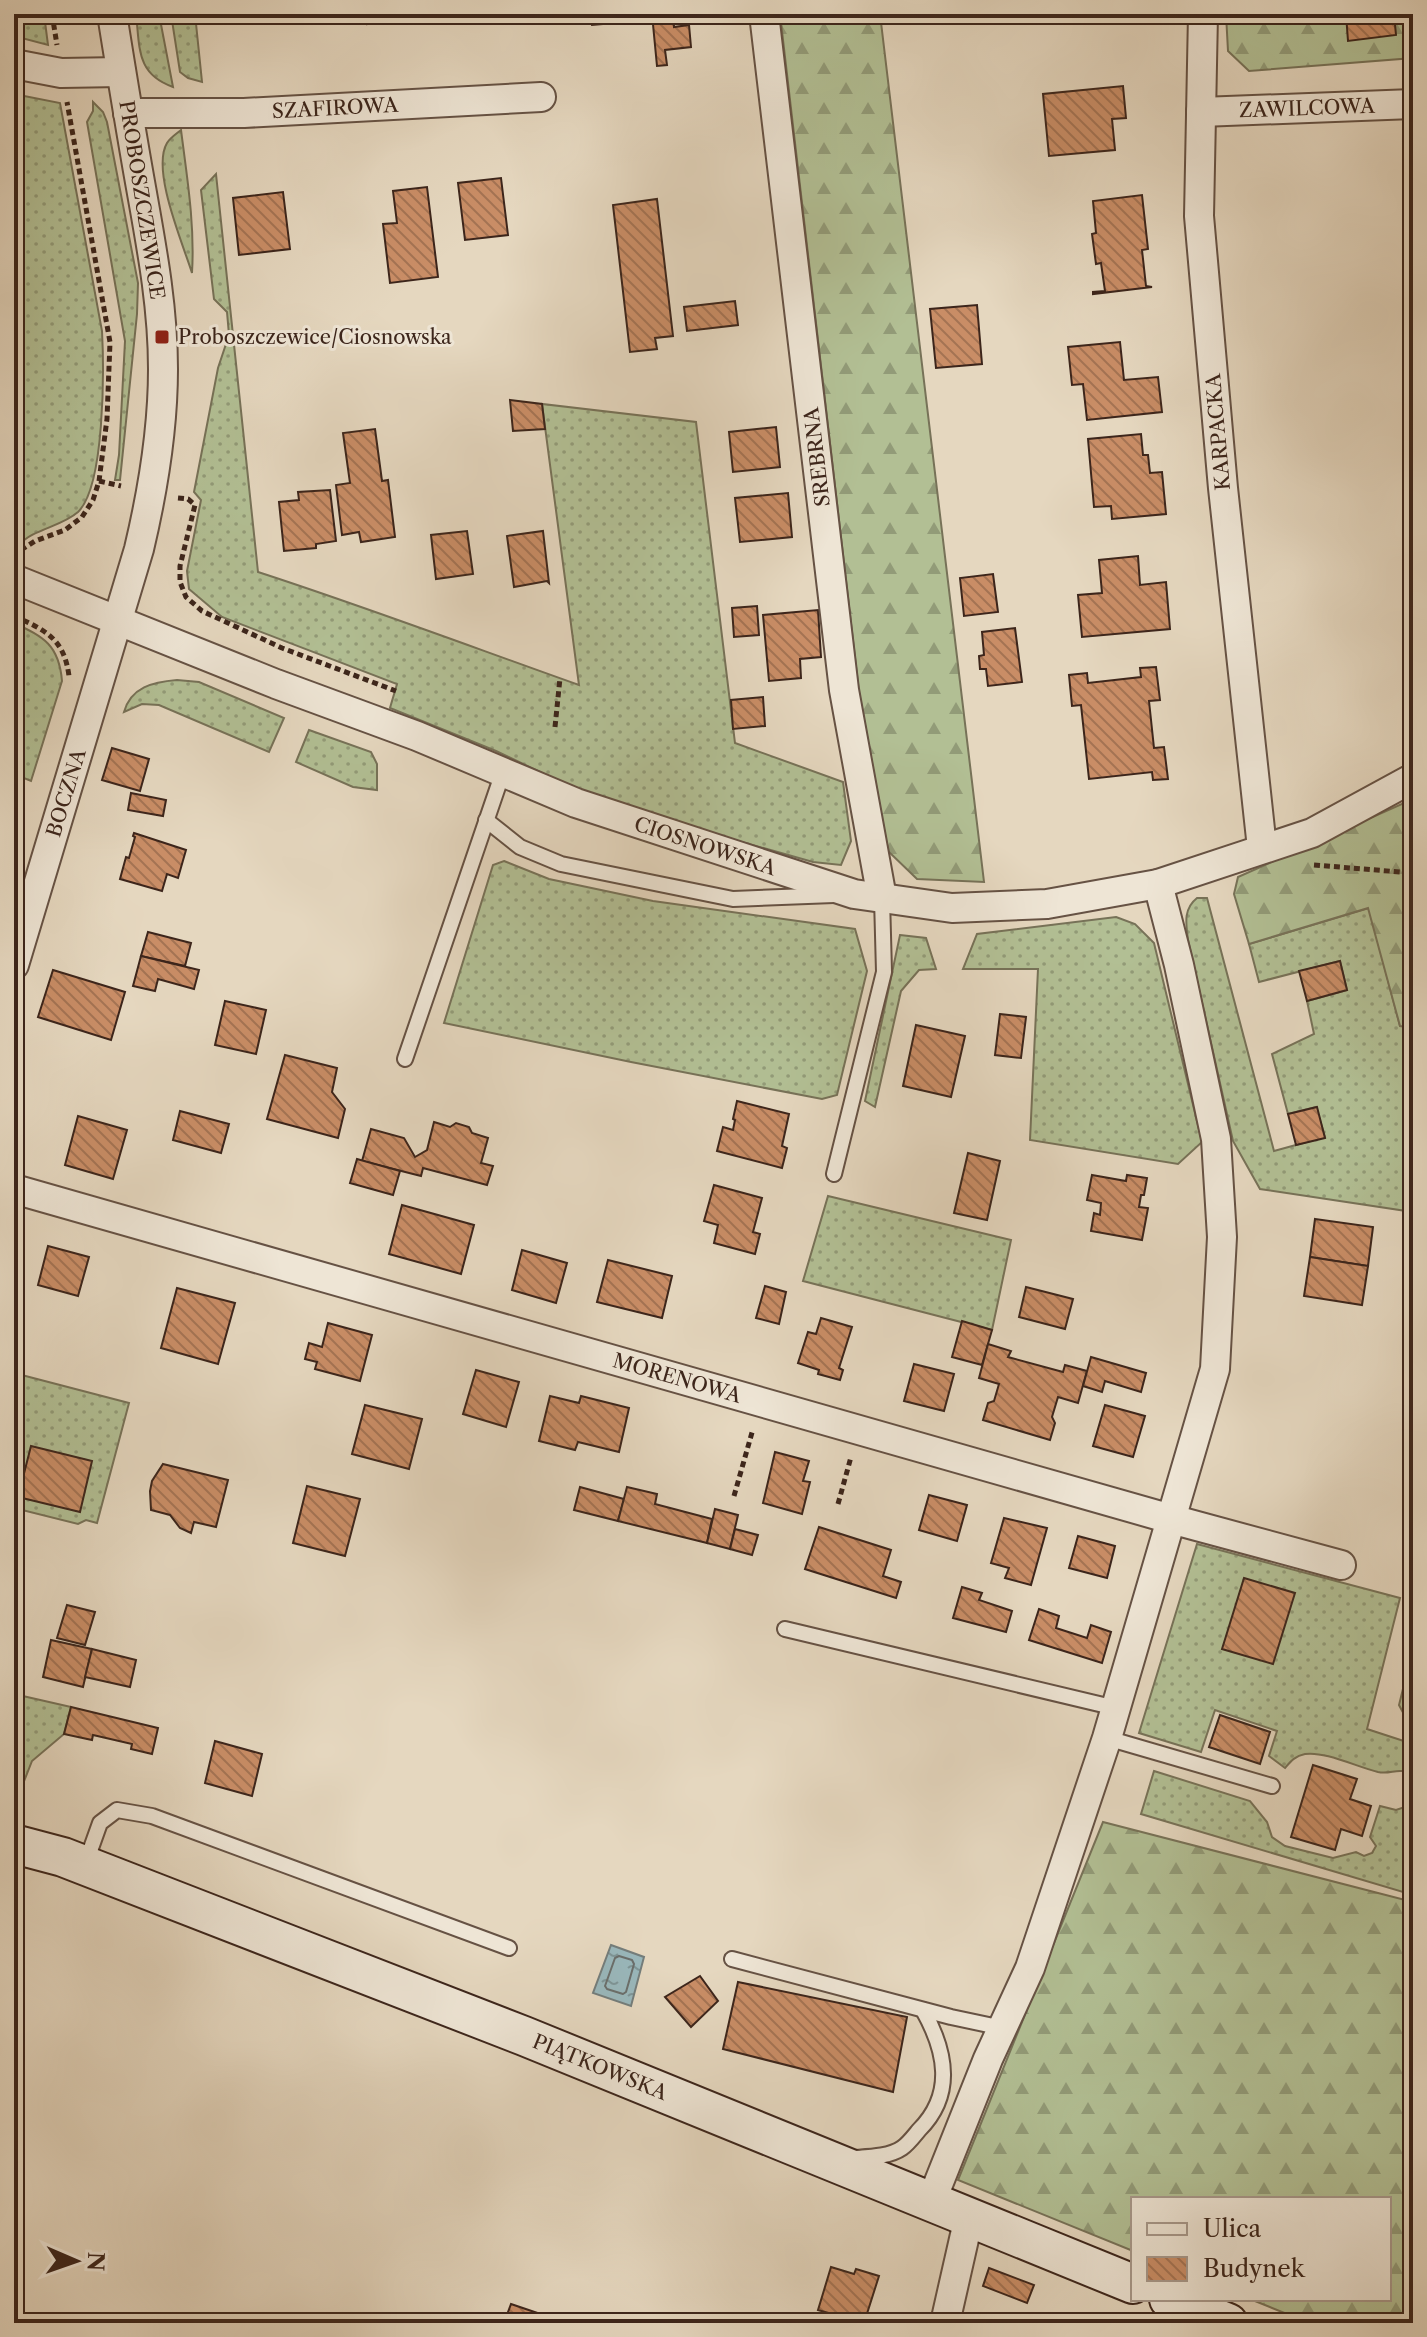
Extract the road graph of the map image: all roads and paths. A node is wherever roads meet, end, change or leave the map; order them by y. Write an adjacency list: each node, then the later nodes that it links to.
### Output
1 (52, 14): 7 (path)
2 (112, 14): 6 (street, PROBOSZCZEWICE)
3 (764, 14): 26 (street, SREBRNA)
4 (1203, 14): 10 (street, KARPACKA)
5 (14, 64): 7 (street)
6 (121, 72): 7 (street); 11 (street, PROBOSZCZEWICE)
7 (61, 73): 13 (path)
8 (541, 97): 11 (street, SZAFIROWA)
9 (1413, 104): 10 (street, ZAWILCOWA)
10 (1201, 112): 23 (street, KARPACKA)
11 (128, 113): 15 (street, PROBOSZCZEWICE)
12 (172, 497): 18 (path)
13 (16, 570): 15 (street, CIOSNOWSKA)
14 (14, 616): 17 (path)
15 (117, 622): 20 (street, CIOSNOWSKA); 27 (street, BOCZNA)
16 (560, 678): 19 (path)
17 (67, 684)
18 (396, 691)
19 (555, 727)
20 (503, 772): 22 (lane); 26 (street, CIOSNOWSKA)
21 (1413, 778): 23 (street, CIOSNOWSKA)
22 (486, 820): 26 (lane); 28 (lane)
23 (1262, 848): 24 (path); 25 (street, CIOSNOWSKA)
24 (1413, 873)
25 (1158, 884): 26 (street, CIOSNOWSKA); 35 (street)
26 (868, 896): 29 (lane)
27 (14, 965)
28 (405, 1059)
29 (834, 1174)
30 (14, 1189): 35 (street, MORENOWA)
31 (754, 1424): 33 (path)
32 (852, 1452): 34 (path)
33 (734, 1496)
34 (838, 1504)
35 (1171, 1519): 36 (street, MORENOWA); 38 (street)
36 (1341, 1565)
37 (785, 1629): 38 (lane)
38 (1116, 1708): 39 (street)
39 (1107, 1738): 40 (lane); 47 (street)
40 (1272, 1786)
41 (14, 1831): 43 (main road, PIĄTKOWSKA)
42 (14, 1844): 43 (main road, PIĄTKOWSKA)
43 (74, 1861): 44 (lane); 48 (main road, PIĄTKOWSKA)
44 (509, 1948)
45 (732, 1959): 46 (lane)
46 (923, 2010): 47 (lane); 48 (lane)
47 (1003, 2028): 48 (street)
48 (908, 2175): 49 (main road, PIĄTKOWSKA)
49 (969, 2217): 50 (main road, PIĄTKOWSKA); 52 (street)
50 (1131, 2283)
51 (1174, 2301): 53 (main road)
52 (945, 2323)
53 (1228, 2323)

